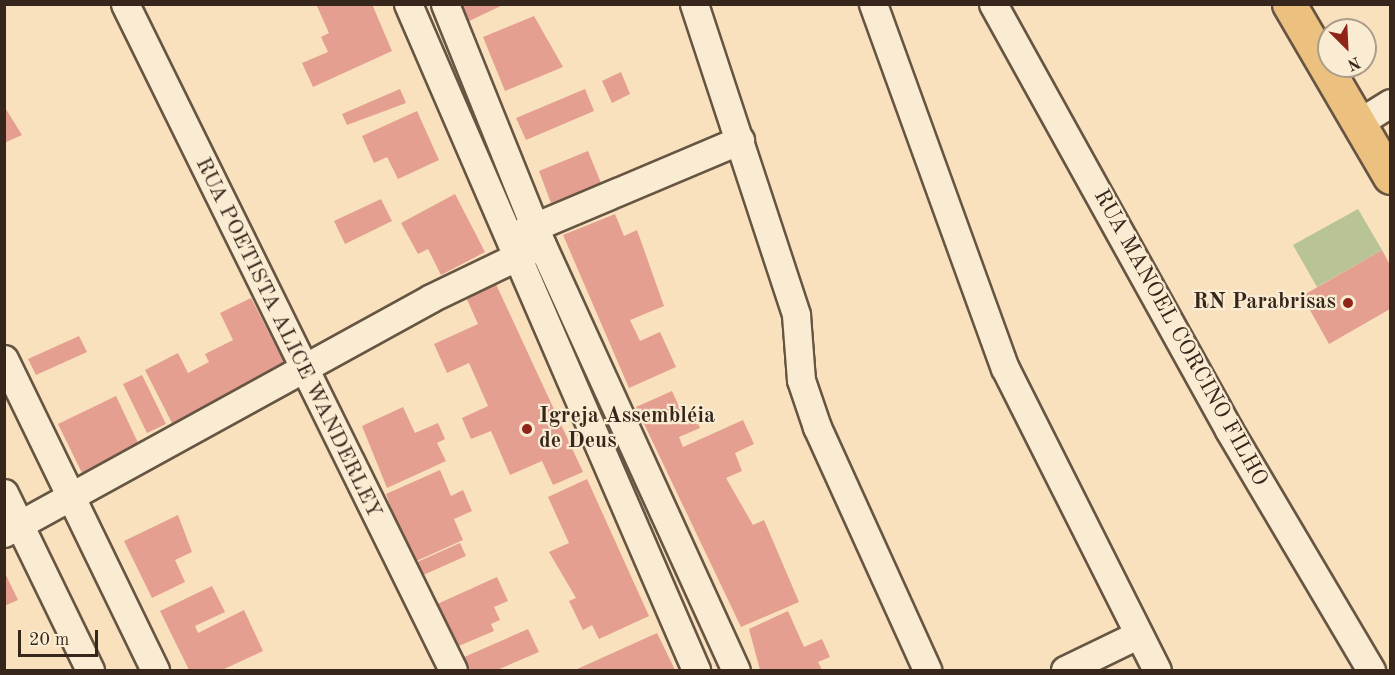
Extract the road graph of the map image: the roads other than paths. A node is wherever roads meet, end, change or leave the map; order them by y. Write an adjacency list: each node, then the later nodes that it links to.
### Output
1 (125, 4): 15 (street, RUA POETISTA ALICE WANDERLEY)
2 (408, 4): 13 (street)
3 (446, 4): 12 (street)
4 (694, 4): 10 (street)
5 (873, 4): 19 (street)
6 (993, 4): 28 (street, RUA MANOEL CORCINO FILHO)
7 (1289, 4): 9 (main road)
8 (1390, 103): 9 (street)
9 (1359, 122): 11 (main road)
10 (740, 140): 12 (street); 25 (street)
11 (1390, 177)
12 (539, 236): 13 (street); 24 (street)
13 (514, 247): 15 (street); 23 (street)
14 (4, 359): 17 (street)
15 (303, 369): 17 (street); 22 (street, RUA POETISTA ALICE WANDERLEY)
16 (4, 493): 18 (street)
17 (69, 500): 18 (street); 21 (street)
18 (12, 530): 20 (street)
19 (1137, 635): 26 (street); 27 (street)
20 (90, 670)
21 (155, 670)
22 (453, 670)
23 (696, 670)
24 (736, 670)
25 (927, 670)
26 (1065, 670)
27 (1157, 670)
28 (1371, 670)

